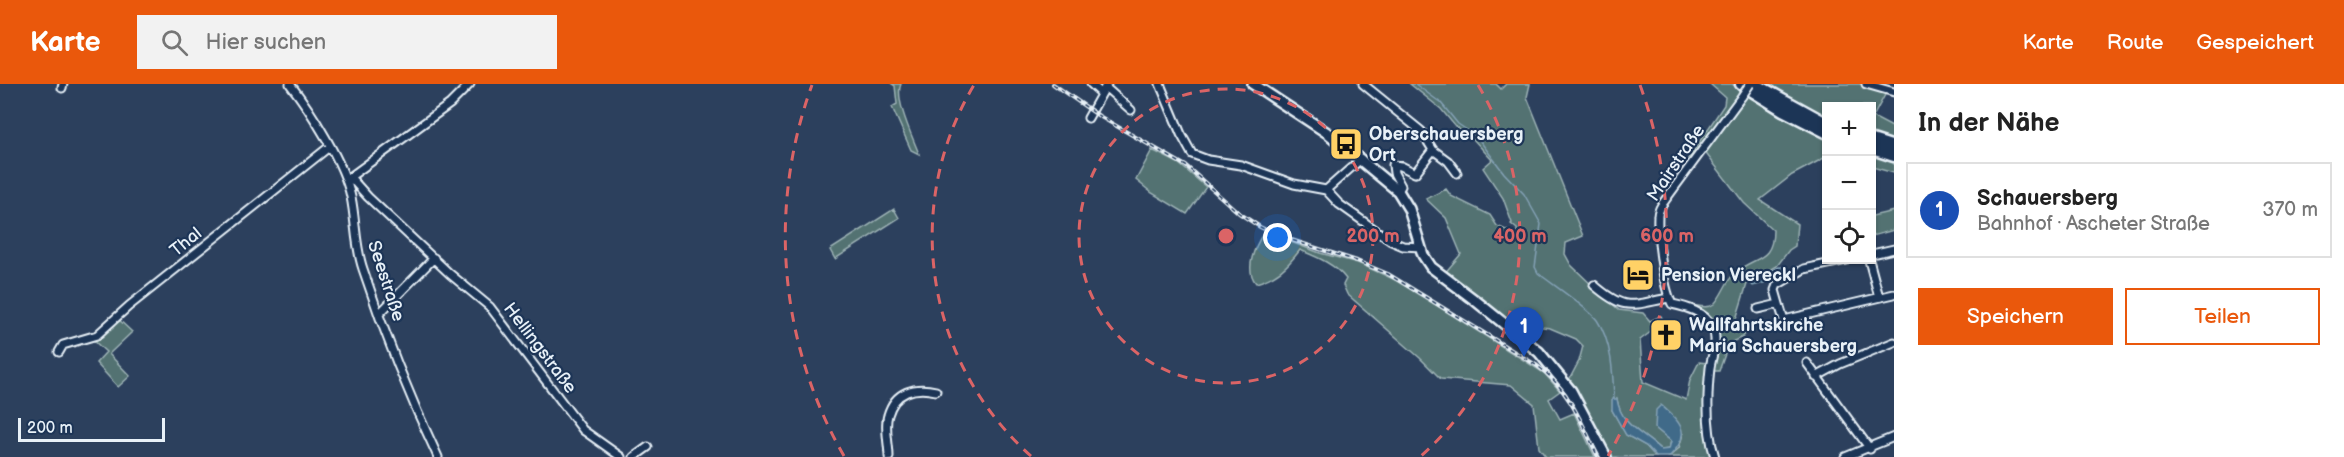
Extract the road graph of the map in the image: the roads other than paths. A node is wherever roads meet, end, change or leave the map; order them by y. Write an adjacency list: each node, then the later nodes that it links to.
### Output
1 (290, 84): 18 (street, Seestraße)
2 (470, 84): 25 (street)
3 (1091, 84): 10 (street)
4 (1160, 84): 26 (street)
5 (1253, 84): 23 (main road)
6 (1363, 84): 20 (street)
7 (1750, 84): 11 (street, Mairstraße, bridge)
8 (1755, 84): 15 (highway)
9 (1866, 84): 12 (street)
10 (1105, 88): 13 (street); 14 (street)
11 (1742, 90): 16 (highway); 37 (street, Mairstraße)
12 (1894, 92)
13 (1131, 110)
14 (1088, 118)
15 (1822, 120)
16 (1822, 130)
17 (1876, 142): 19 (highway)
18 (328, 147): 25 (street, Seestraße); 42 (street, Thal)
19 (1894, 147)
20 (1433, 150): 24 (street); 27 (street)
21 (1876, 150): 22 (highway)
22 (1894, 156)
23 (1361, 159): 26 (street); 27 (main road)
24 (1457, 173)
25 (348, 178): 31 (street, Hellingstraße); 40 (street, Seestraße)
26 (1326, 190): 28 (street)
27 (1398, 191): 28 (main road)
28 (1420, 247): 53 (main road)
29 (1894, 249): 30 (street)
30 (1876, 253)
31 (434, 258): 40 (street); 50 (street, Hellingstraße)
32 (1828, 264): 38 (street)
33 (1870, 264): 36 (street)
34 (1594, 285): 37 (street)
35 (1894, 294): 36 (street)
36 (1879, 297): 38 (street)
37 (1671, 301): 54 (street)
38 (1779, 304): 39 (street)
39 (1758, 309)
40 (379, 314): 49 (street, Seestraße)
41 (1894, 342): 44 (street)
42 (59, 352)
43 (1807, 363): 44 (street)
44 (1816, 377): 48 (street)
45 (936, 391): 52 (street)
46 (1894, 437): 48 (street)
47 (648, 447): 51 (street)
48 (1870, 448): 55 (street)
49 (438, 457)
50 (621, 457)
51 (634, 457)
52 (889, 457)
53 (1606, 457)
54 (1714, 457)
55 (1845, 457)

